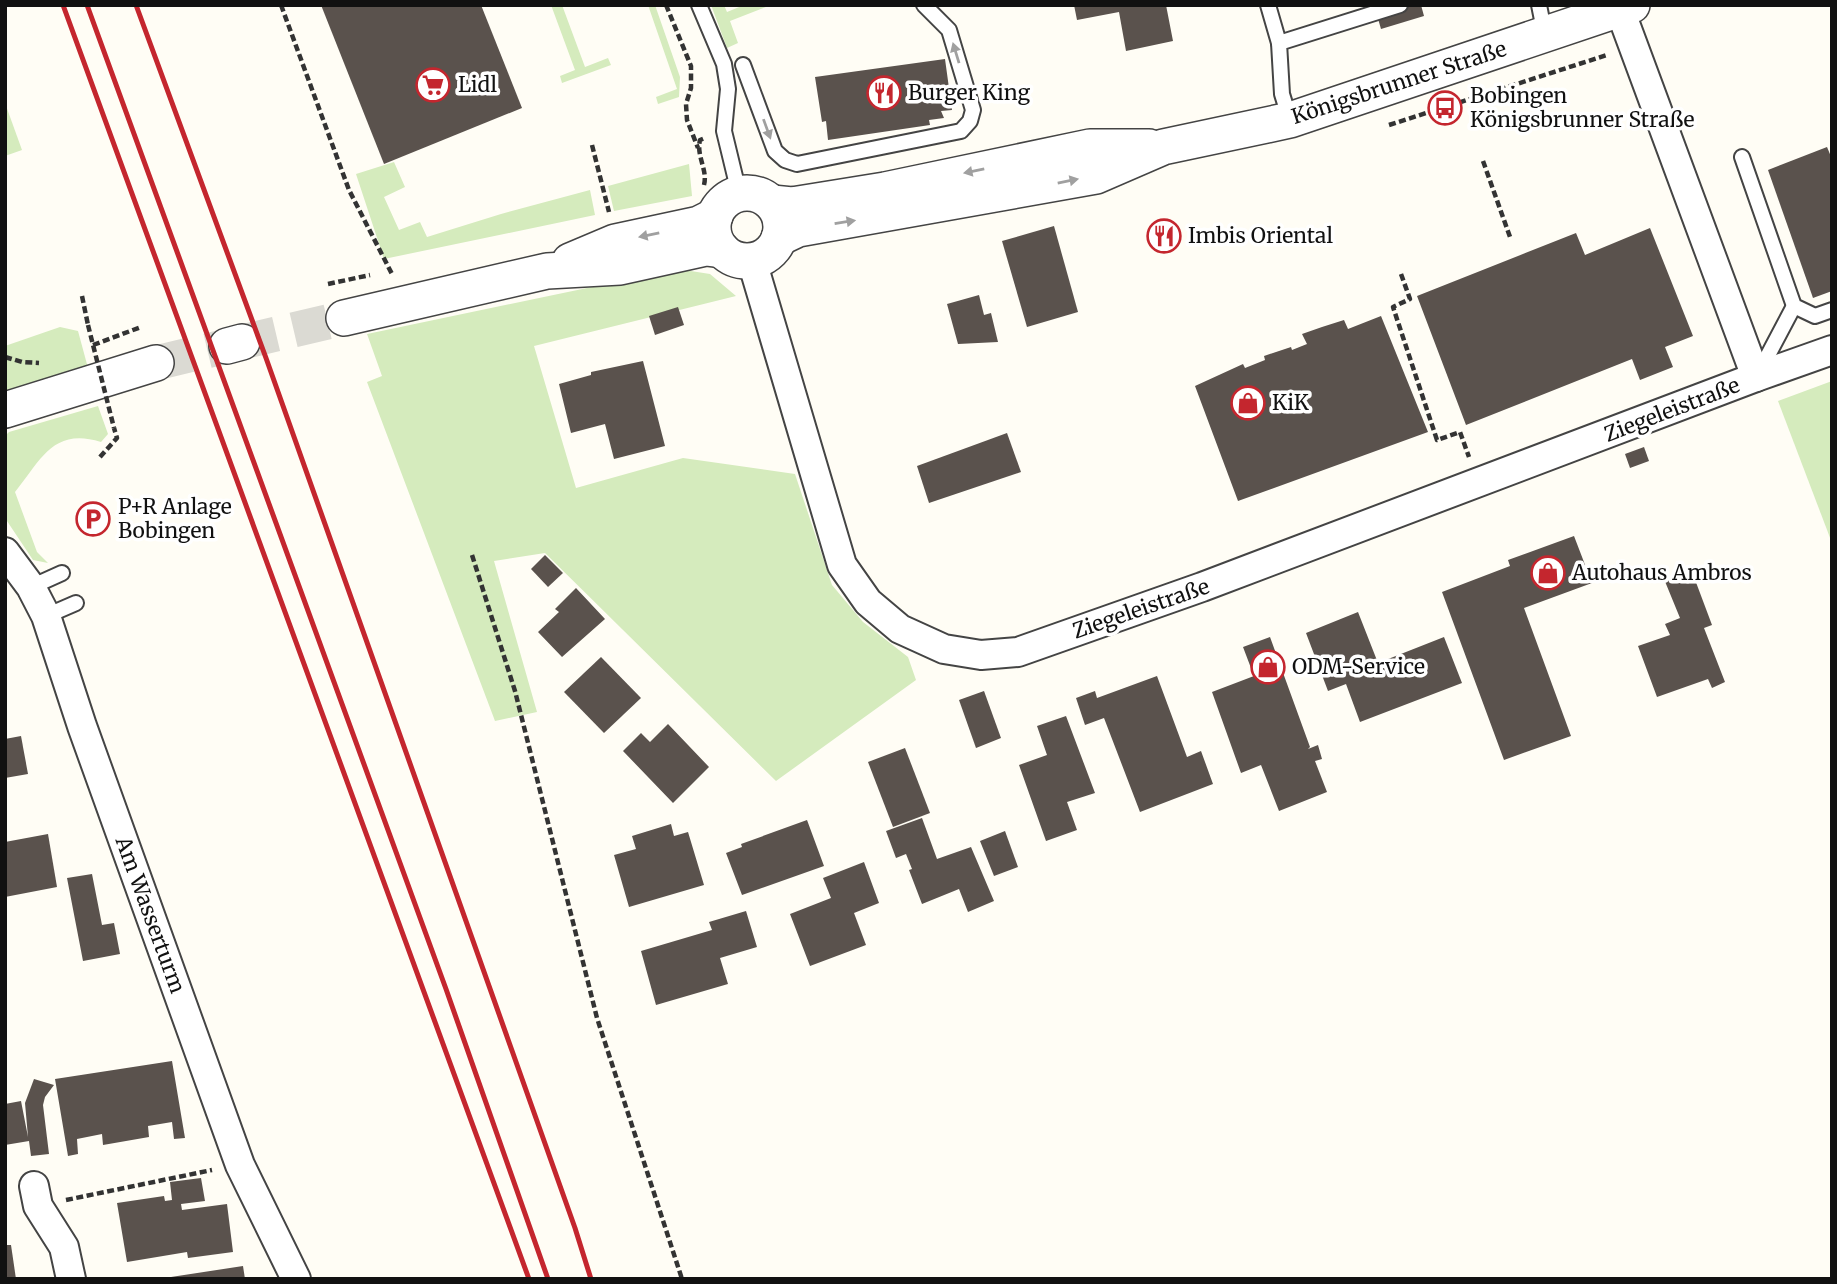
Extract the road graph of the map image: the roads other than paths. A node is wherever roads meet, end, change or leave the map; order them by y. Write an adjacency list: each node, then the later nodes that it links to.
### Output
1 (699, 5): 13 (lane)
2 (923, 5): 8 (lane, one-way to 2)
3 (1268, 5): 7 (lane)
4 (1400, 5): 7 (lane)
5 (1623, 7): 6 (street, Königsbrunner Straße); 22 (street, Ziegeleistraße)
6 (1542, 20): 9 (street, Königsbrunner Straße)
7 (1279, 43): 9 (lane)
8 (743, 65)
9 (1290, 120): 10 (street, Königsbrunner Straße)
10 (1163, 147): 12 (street, Königsbrunner Straße, one-way to 12); 14 (street, Königsbrunner Straße, one-way to 10)
11 (1742, 157): 17 (lane)
12 (772, 203): 13 (street); 14 (street)
13 (727, 205): 15 (street); 16 (street, one-way to 16)
14 (779, 239): 15 (street)
15 (737, 255): 16 (street); 22 (street, Ziegeleistraße)
16 (547, 271): 19 (street)
17 (1794, 306): 18 (lane); 22 (lane)
18 (1832, 310)
19 (344, 318)
20 (1832, 350): 22 (street, Ziegeleistraße)
21 (156, 363): 23 (street)
22 (1756, 377)
23 (5, 410)
24 (5, 552): 26 (street, Am Wasserturm)
25 (62, 573): 26 (lane)
26 (32, 587): 28 (street, Am Wasserturm)
27 (76, 603): 28 (lane)
28 (46, 617): 31 (street, Am Wasserturm)
29 (36, 1196): 30 (street)
30 (71, 1279)
31 (296, 1279)

